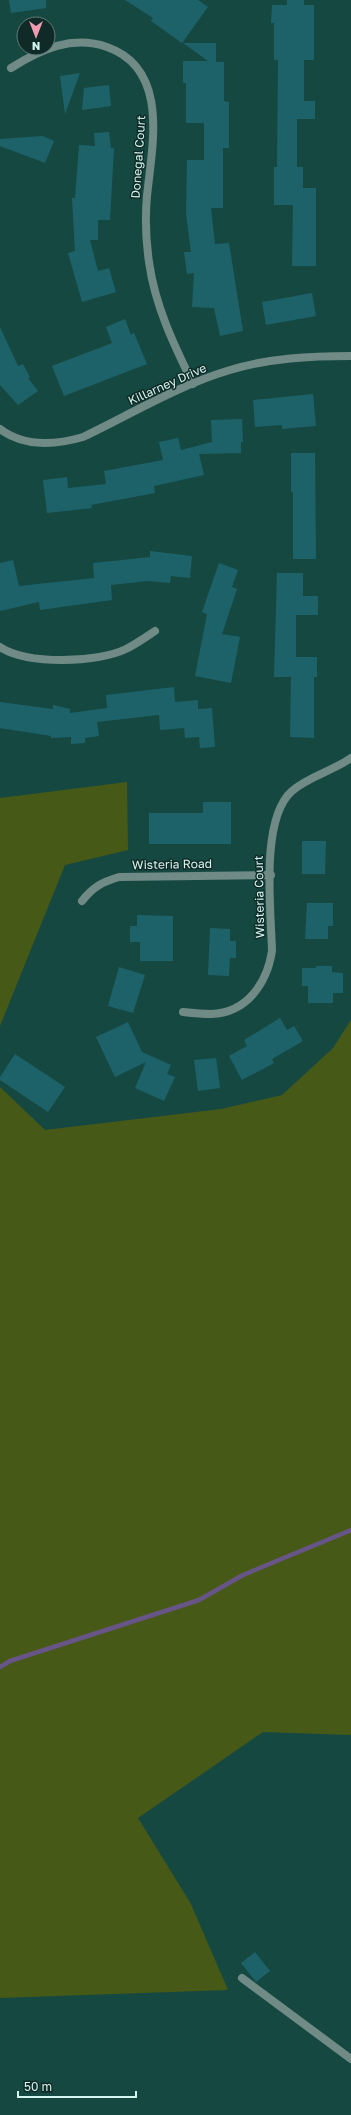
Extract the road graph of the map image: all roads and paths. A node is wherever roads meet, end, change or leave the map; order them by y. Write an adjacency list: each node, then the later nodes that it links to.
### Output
1 (11, 68): 3 (street, Donegal Court)
2 (351, 356): 3 (street, Killarney Drive)
3 (193, 384): 4 (street, Killarney Drive)
4 (0, 430)
5 (155, 632): 6 (street)
6 (0, 647)
7 (351, 758): 8 (street, Wisteria Court)
8 (271, 875): 9 (street, Wisteria Road); 10 (street, Wisteria Court)
9 (82, 901)
10 (183, 1012)
11 (242, 1978): 12 (street)
12 (351, 2059)

